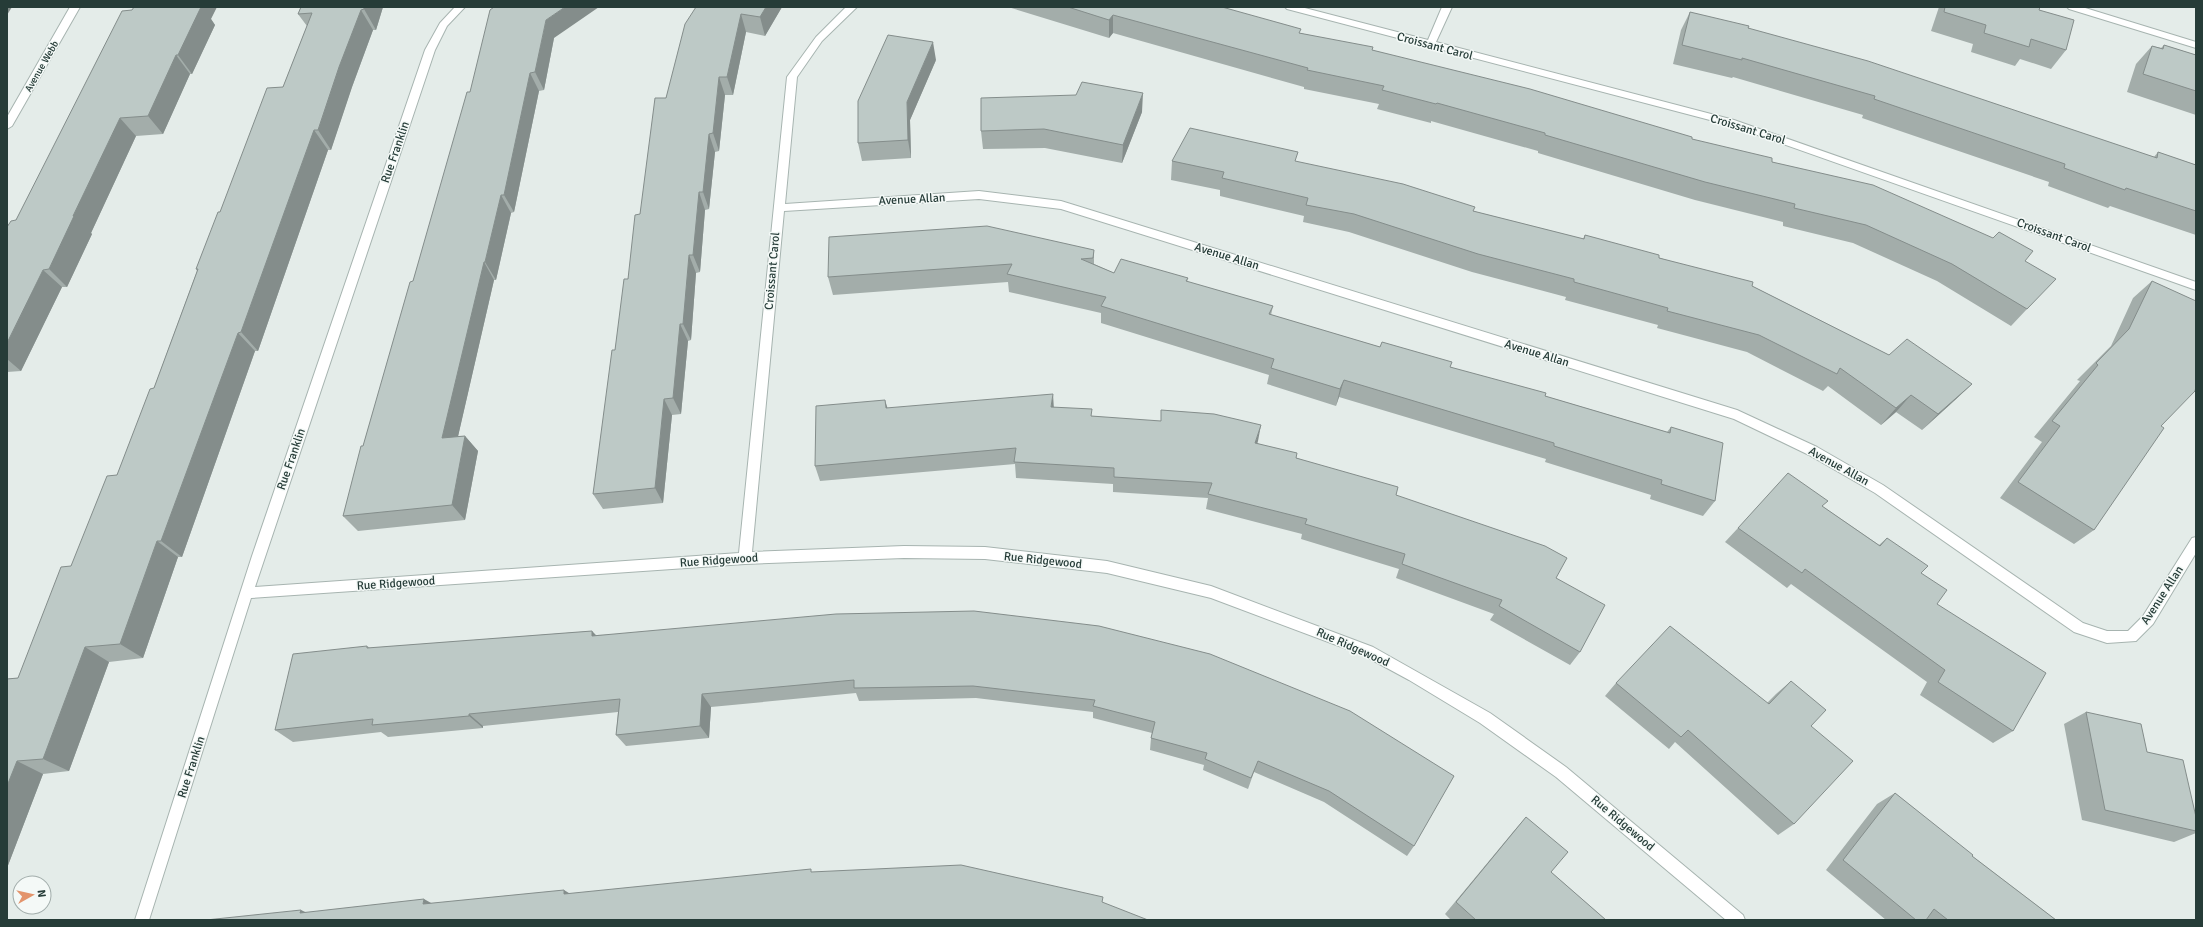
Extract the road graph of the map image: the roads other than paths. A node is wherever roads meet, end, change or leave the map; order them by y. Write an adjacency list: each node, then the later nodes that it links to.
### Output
1 (75, 7): 9 (street, Avenue Webb)
2 (460, 7): 14 (street, Rue Franklin)
3 (852, 7): 10 (street, Croissant Carol)
4 (1290, 7): 7 (street, Croissant Carol)
5 (1447, 7): 7 (street)
6 (2072, 7): 8 (street)
7 (1431, 44): 11 (street, Croissant Carol)
8 (2196, 45)
9 (7, 126)
10 (778, 208): 12 (street, Avenue Allan); 13 (street, Croissant Carol)
11 (2196, 286)
12 (2196, 542)
13 (745, 558): 14 (street, Rue Ridgewood); 16 (street, Rue Ridgewood)
14 (246, 593): 15 (street, Rue Franklin)
15 (142, 920)
16 (1738, 920)

